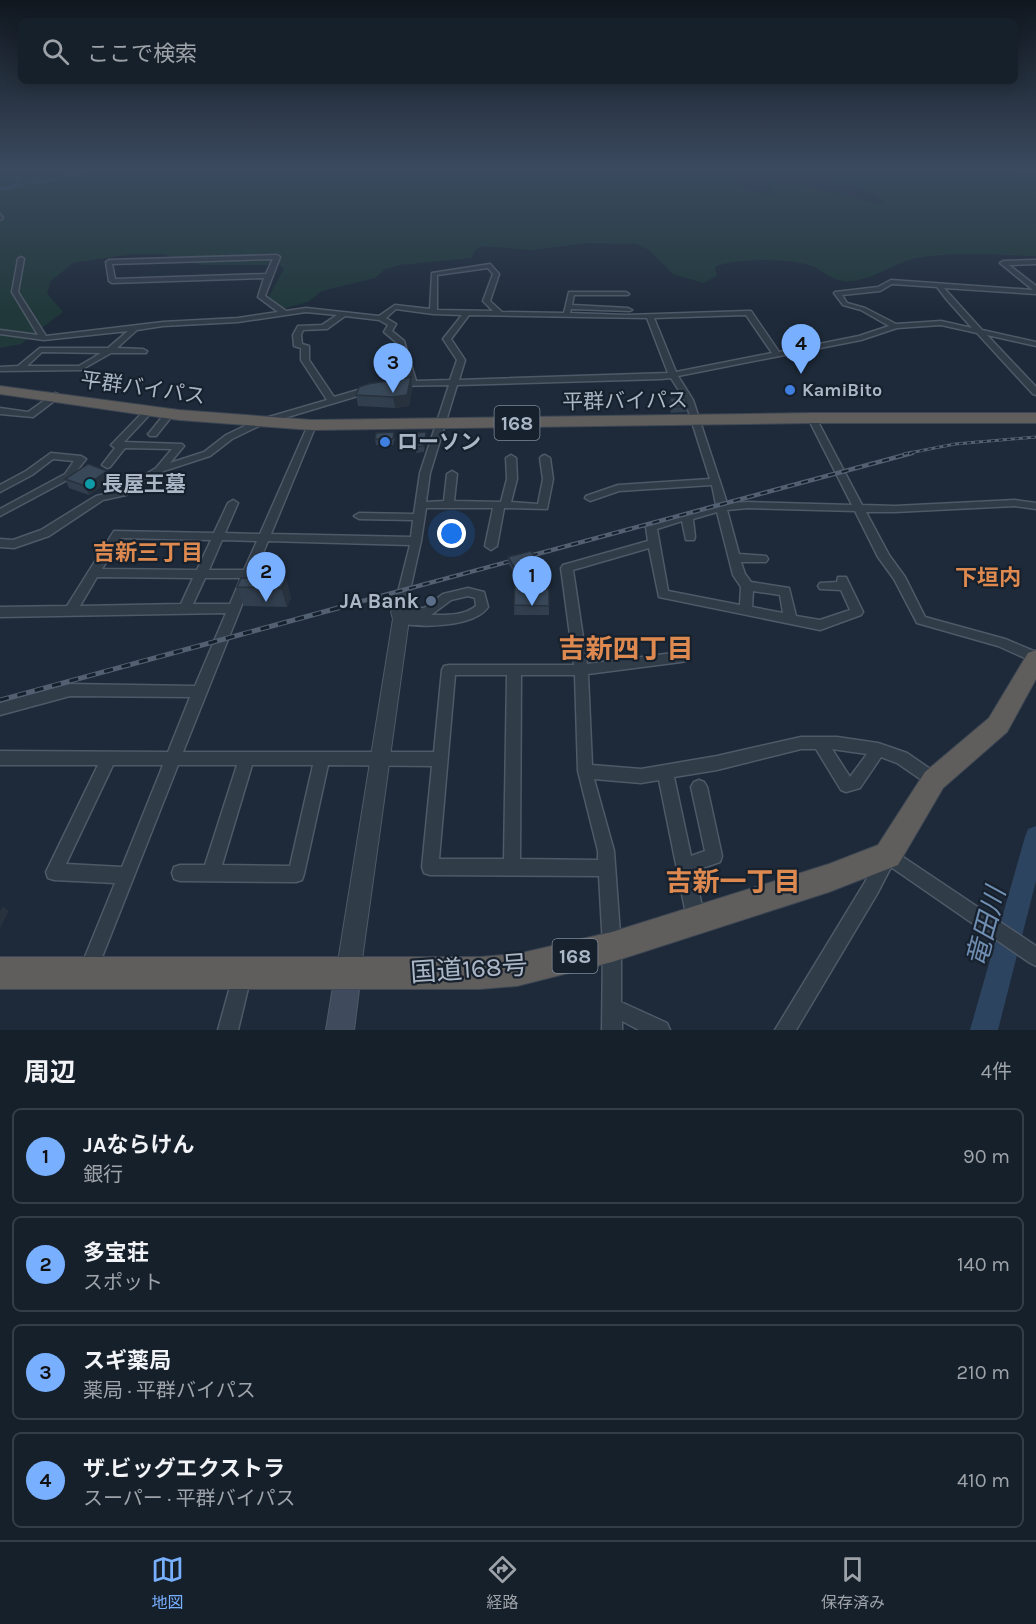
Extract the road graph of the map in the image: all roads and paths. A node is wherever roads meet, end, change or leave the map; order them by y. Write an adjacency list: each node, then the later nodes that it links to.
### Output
1 (21, 259): 23 (street)
2 (1036, 262): 5 (street)
3 (268, 276): 3 (street); 11 (street)
4 (1036, 277): 5 (street)
5 (1024, 278): 7 (street)
6 (938, 284): 7 (street); 18 (street); 20 (street)
7 (1036, 291)
8 (626, 294): 10 (street)
9 (628, 310): 10 (street)
10 (567, 311): 15 (street); 16 (street)
11 (283, 312): 14 (street); 19 (street)
12 (433, 312): 13 (street); 15 (street); 17 (street)
13 (467, 313): 15 (street); 32 (street)
14 (344, 314): 17 (street); 37 (street)
15 (500, 314)
16 (650, 316): 28 (street); 31 (street)
17 (381, 318): 33 (street)
18 (896, 326): 20 (street); 28 (street)
19 (134, 329): 22 (street); 26 (street)
20 (980, 331): 24 (street); 35 (street)
21 (0, 333): 23 (street)
22 (81, 333): 23 (street); 25 (street)
23 (44, 338)
24 (1036, 344)
25 (63, 350): 26 (street); 30 (street)
26 (111, 350): 27 (street); 30 (street)
27 (143, 351)
28 (777, 354): 31 (street)
29 (0, 369): 30 (street)
30 (20, 369)
31 (675, 375): 32 (street); 43 (street)
32 (456, 382): 33 (street); 45 (street)
33 (412, 383): 37 (street)
34 (0, 390): 36 (highway, 平群バイパス / 168)
35 (1036, 392)
36 (54, 396): 38 (street); 39 (highway, 平群バイパス / 168)
37 (332, 401): 44 (street)
38 (0, 411)
39 (149, 411): 40 (highway, 平群バイパス / 168); 48 (street)
40 (169, 414): 44 (highway, 平群バイパス / 168); 47 (street)
41 (812, 418): 42 (highway, 平群バイパス / 168); 43 (highway, 平群バイパス / 168); 62 (street)
42 (1036, 418)
43 (697, 421): 45 (highway, 平群バイパス / 168); 54 (street)
44 (258, 423): 46 (highway, 平群バイパス / 168); 52 (street)
45 (439, 423): 46 (highway, 平群バイパス / 168); 63 (street)
46 (312, 425): 68 (street)
47 (153, 434)
48 (122, 445): 51 (street); 52 (street)
49 (511, 458): 59 (street)
50 (545, 458): 59 (street)
51 (107, 465)
52 (161, 469): 71 (street)
53 (452, 474): 58 (street)
54 (716, 482): 56 (street); 61 (street)
55 (0, 489): 64 (street)
56 (590, 498)
57 (233, 503): 67 (street)
58 (449, 504): 59 (street); 63 (street)
59 (502, 505): 73 (street)
60 (1036, 506): 62 (street)
61 (721, 507): 62 (street); 66 (street); 74 (street)
62 (860, 509): 89 (street)
63 (419, 511): 65 (street); 70 (street)
64 (0, 513)
65 (359, 516)
66 (687, 516): 69 (street); 72 (street)
67 (218, 536): 68 (street); 76 (street); 77 (street)
68 (266, 537): 70 (street); 78 (street)
69 (690, 537)
70 (416, 541): 86 (street)
71 (0, 543)
72 (653, 543): 84 (street); 91 (street)
73 (491, 546)
74 (734, 558): 75 (street); 79 (street)
75 (762, 559)
76 (94, 573): 77 (street); 83 (street)
77 (201, 573): 78 (street); 81 (street)
78 (250, 574): 82 (street)
79 (747, 586): 84 (street); 87 (street)
80 (824, 586): 87 (street)
81 (186, 607): 82 (street); 83 (street)
82 (234, 608): 92 (street)
83 (71, 609): 85 (street)
84 (746, 610): 87 (street)
85 (0, 612)
86 (400, 615): 86 (street); 100 (street)
87 (790, 618)
88 (681, 657): 91 (street)
89 (1036, 658): 105 (highway)
90 (514, 670): 91 (street); 101 (street); 109 (street)
91 (581, 670): 103 (street)
92 (200, 692): 93 (street); 97 (street)
93 (0, 709)
94 (820, 743): 95 (street); 95 (street); 104 (street)
95 (878, 749): 105 (street)
96 (0, 758): 102 (street)
97 (172, 758): 98 (street); 102 (street); 113 (street)
98 (247, 758): 99 (street); 112 (street)
99 (322, 759): 100 (street); 112 (street)
100 (381, 759): 101 (street); 120 (street)
101 (441, 759): 109 (street)
102 (108, 760): 113 (street)
103 (585, 771): 104 (street); 110 (street)
104 (665, 772): 108 (street)
105 (934, 780): 107 (highway)
106 (699, 787): 108 (street)
107 (888, 855): 114 (highway, 国道168号 / 168); 116 (street); 126 (street)
108 (686, 866): 114 (street)
109 (512, 868): 110 (street)
110 (607, 868): 115 (street)
111 (180, 873): 112 (street)
112 (211, 873)
113 (125, 874): 117 (street)
114 (696, 921): 115 (highway, 国道168号 / 168)
115 (612, 947): 120 (highway, 国道168号 / 168); 121 (street)
116 (1036, 957)
117 (88, 971): 118 (highway, 国道168号 / 168); 119 (highway, 国道168号 / 168)
118 (0, 973)
119 (243, 973): 120 (highway, 国道168号 / 168); 122 (street)
120 (348, 974): 123 (main road)
121 (612, 1008): 124 (street); 125 (street)
122 (228, 1030)
123 (340, 1030)
124 (612, 1030)
125 (660, 1030)
126 (785, 1030)

